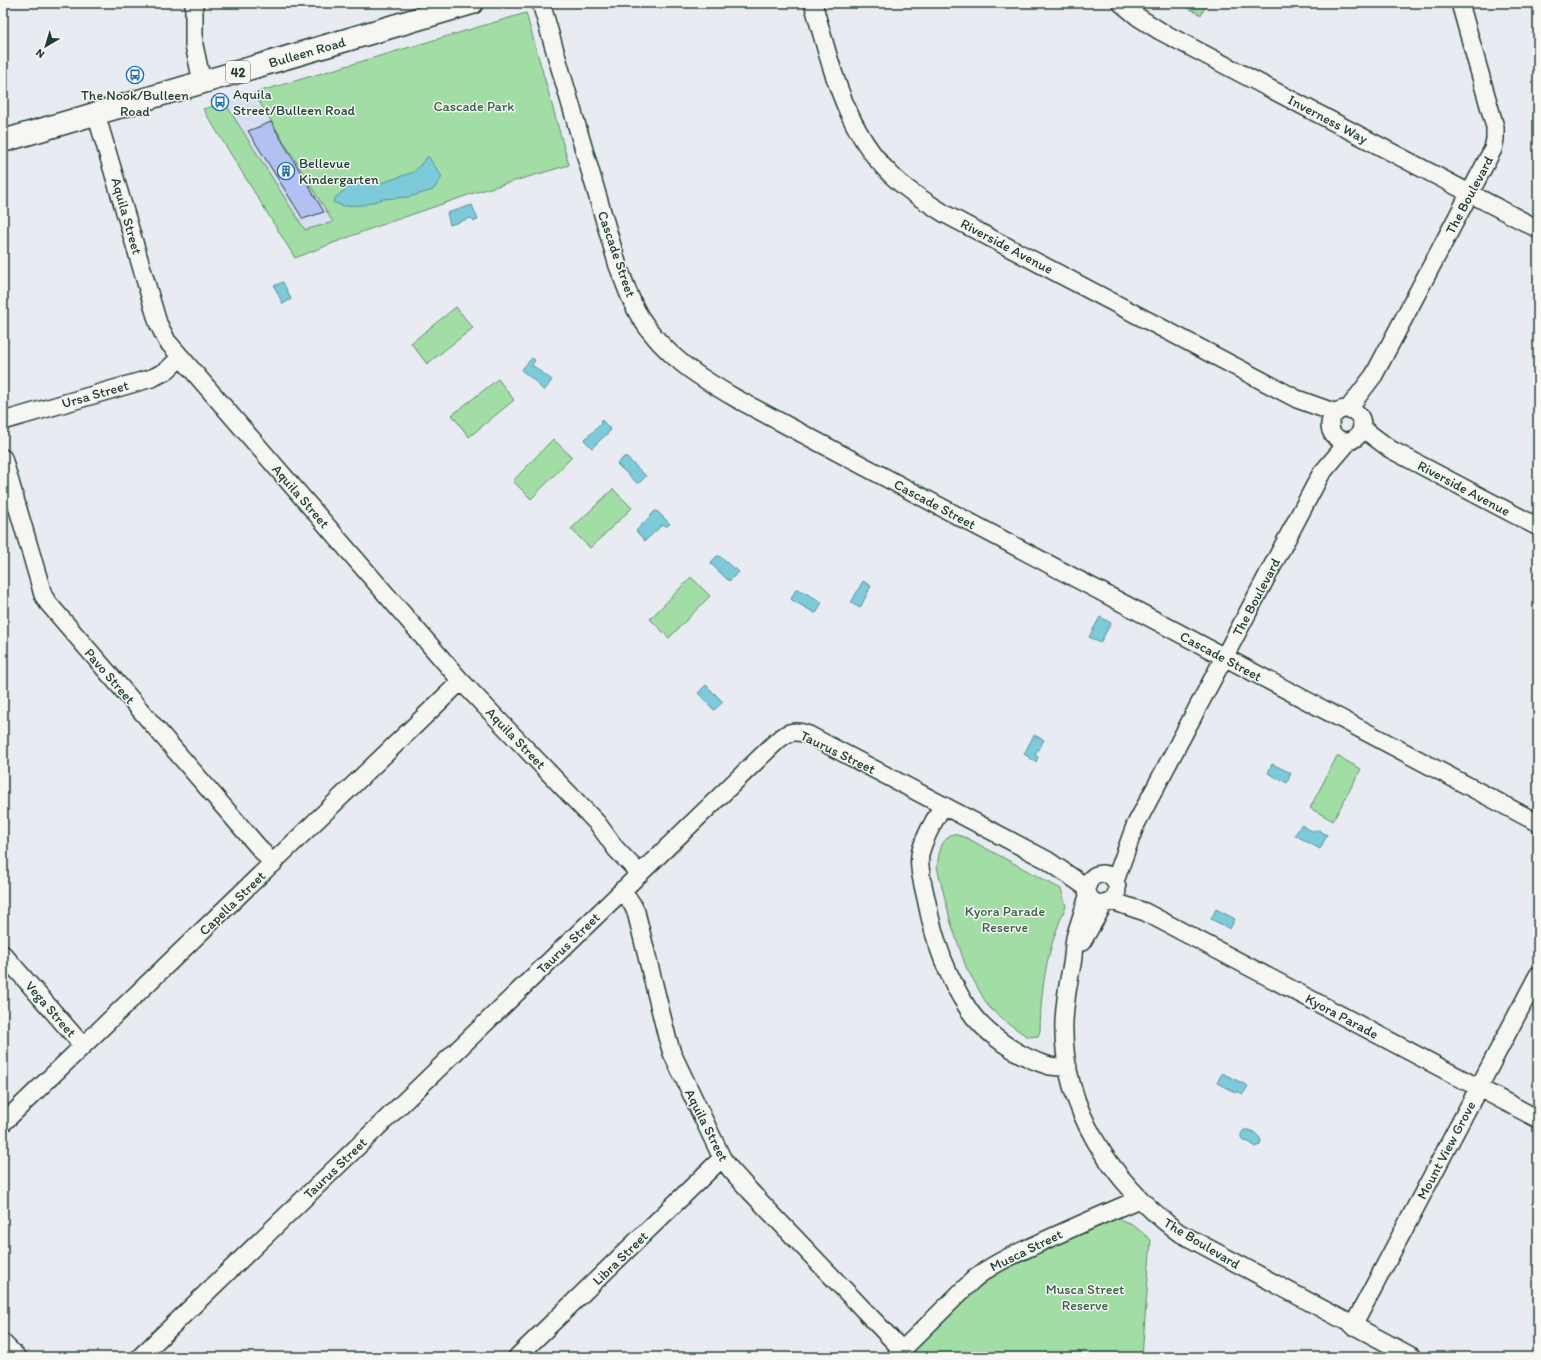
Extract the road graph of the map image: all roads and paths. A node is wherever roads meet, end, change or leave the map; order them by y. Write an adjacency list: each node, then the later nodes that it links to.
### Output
1 (194, 3): 7 (street)
2 (472, 3): 7 (main road, Bulleen Road / 42)
3 (541, 3): 17 (street, Cascade Street)
4 (813, 3): 14 (street, Riverside Avenue)
5 (1121, 3): 10 (street, Inverness Way)
6 (1460, 3): 10 (street, The Boulevard)
7 (202, 82): 8 (main road, Bulleen Road / 42)
8 (96, 114): 9 (main road, Bulleen Road / 42); 12 (street, Aquila Street)
9 (3, 141)
10 (1469, 193): 11 (street, Inverness Way); 14 (street, The Boulevard)
11 (1538, 229)
12 (181, 357): 13 (street, Ursa Street); 18 (street, Aquila Street)
13 (3, 421)
14 (1347, 425): 16 (street, Riverside Avenue); 17 (street, The Boulevard)
15 (3, 458): 21 (street, Pavo Street)
16 (1538, 527)
17 (1224, 657): 20 (street, Cascade Street); 23 (street, The Boulevard)
18 (461, 681): 21 (street, Capella Street); 22 (street, Aquila Street)
19 (943, 806): 22 (street, Taurus Street); 23 (street, Taurus Street); 28 (street)
20 (1538, 824)
21 (273, 864): 27 (street, Capella Street)
22 (644, 870): 24 (street, Taurus Street)
23 (1102, 889): 28 (street, The Boulevard); 29 (street, Kyora Parade)
24 (622, 890): 32 (street, Aquila Street); 38 (street, Taurus Street)
25 (3, 954): 27 (street, Vega Street)
26 (1538, 975): 29 (street, Mount View Grove)
27 (83, 1046): 31 (street, Capella Street)
28 (1068, 1067): 33 (street, The Boulevard)
29 (1479, 1088): 30 (street, Kyora Parade); 34 (street, Mount View Grove)
30 (1538, 1120)
31 (3, 1123)
32 (722, 1158): 36 (street, Aquila Street); 39 (street, Libra Street)
33 (1139, 1199): 34 (street, The Boulevard); 36 (street, Musca Street)
34 (1353, 1326): 40 (street, The Boulevard)
35 (3, 1343): 37 (street)
36 (898, 1353)
37 (17, 1357)
38 (140, 1357)
39 (518, 1357)
40 (1413, 1357)

